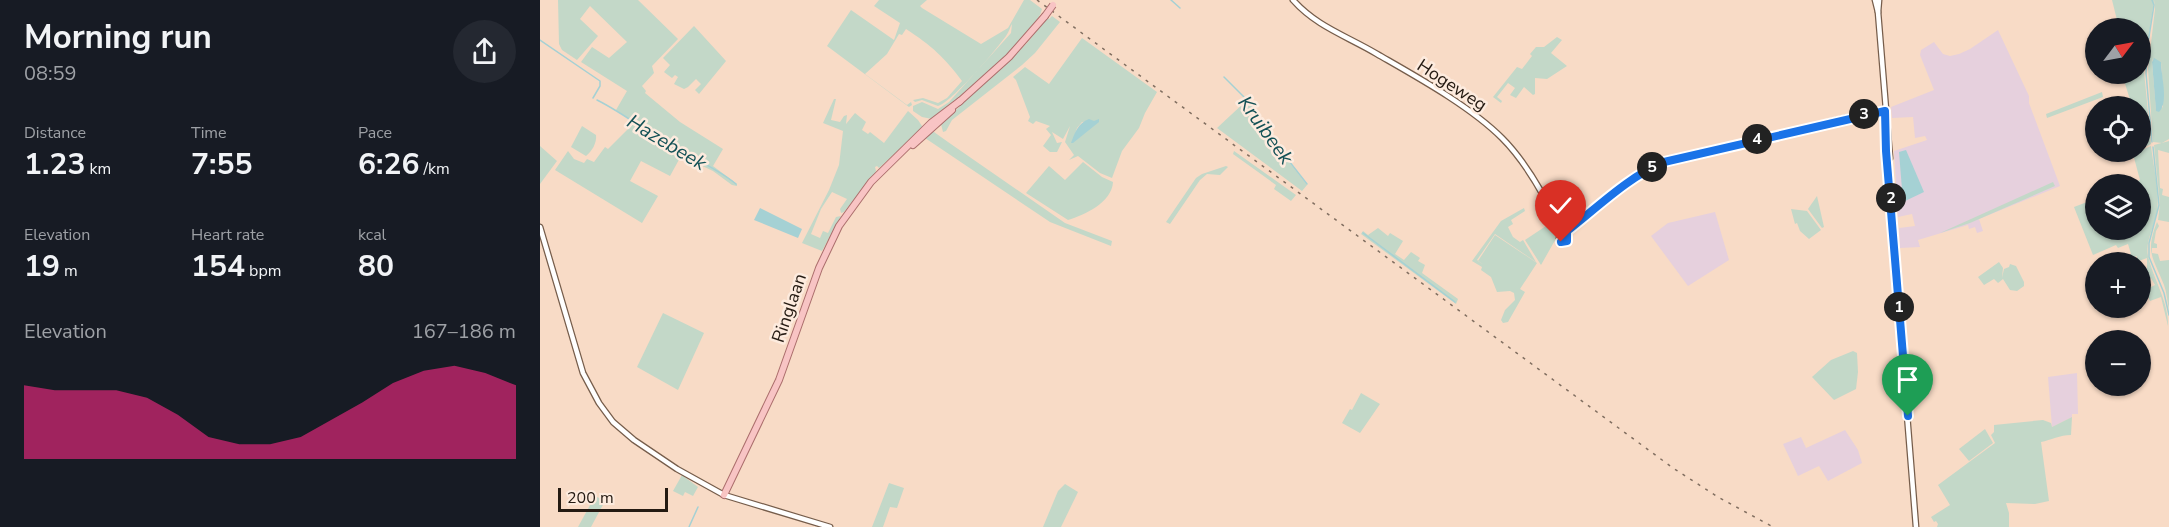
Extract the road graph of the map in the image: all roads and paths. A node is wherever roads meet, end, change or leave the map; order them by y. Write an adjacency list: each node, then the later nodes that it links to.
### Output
1 (1293, 0): 4 (street, Hogeweg)
2 (1877, 0): 4 (street)
3 (1055, 3): 6 (main road, Ringlaan, bridge)
4 (1885, 111): 8 (street)
5 (540, 227): 6 (street)
6 (722, 494): 7 (street)
7 (830, 527)
8 (1916, 527)

